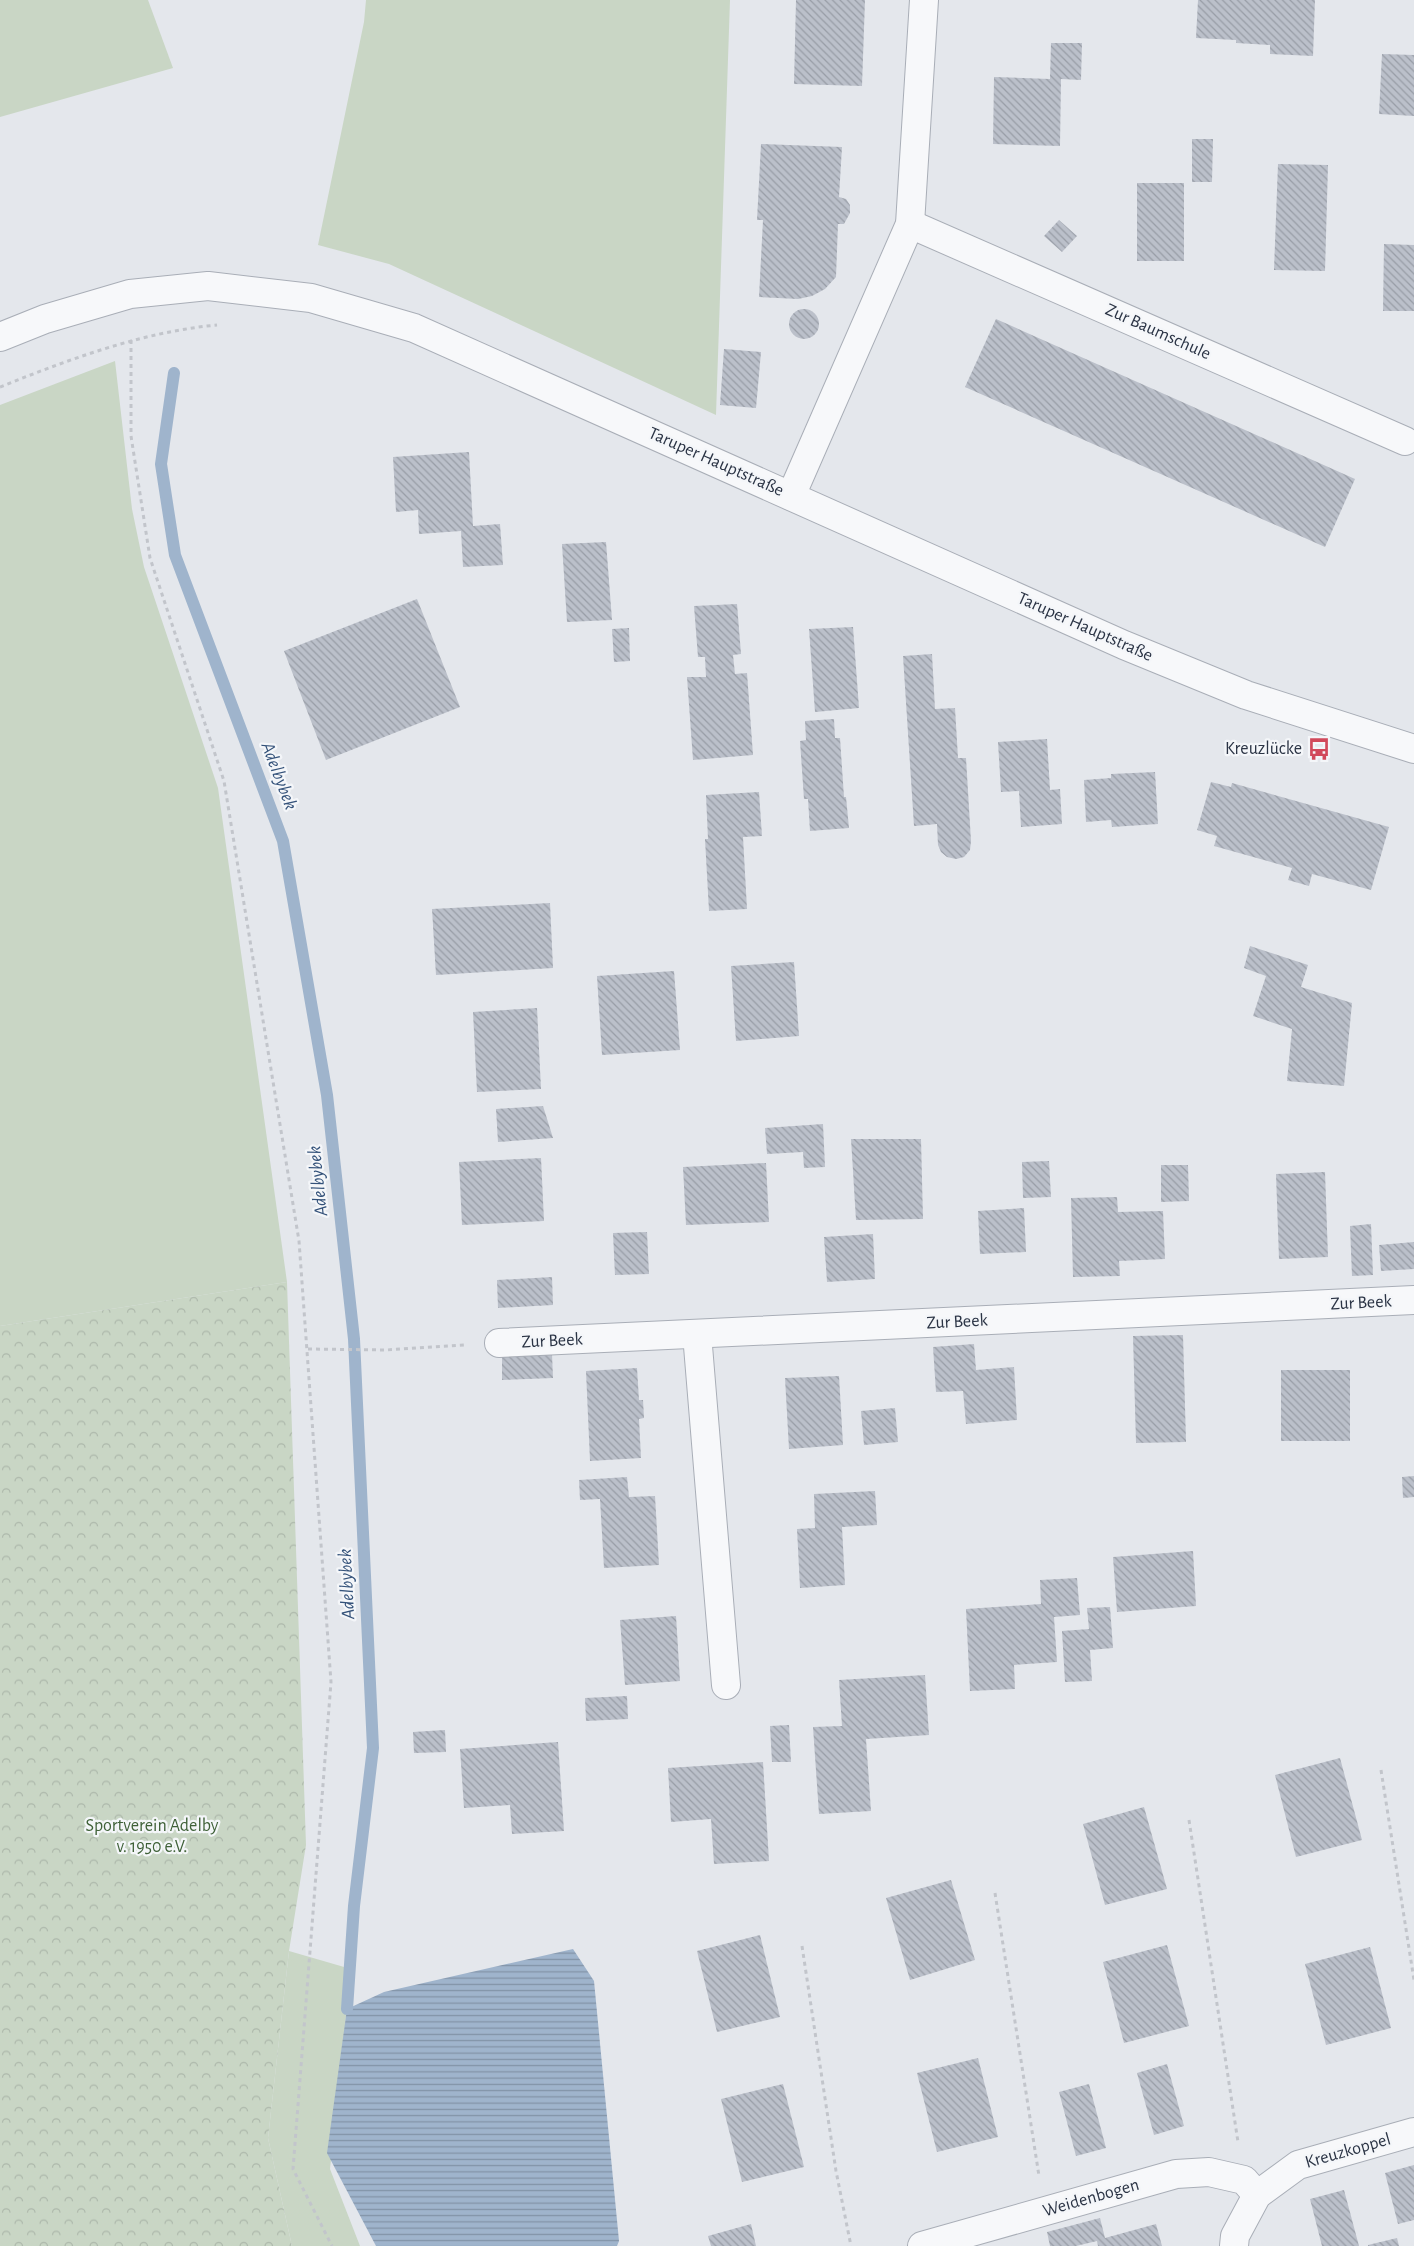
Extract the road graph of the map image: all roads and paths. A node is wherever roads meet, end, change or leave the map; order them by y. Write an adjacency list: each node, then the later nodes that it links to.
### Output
1 (924, 0): 2 (street)
2 (910, 224): 5 (street, Zur Baumschule); 6 (street)
3 (0, 337): 6 (street, Taruper Hauptstraße)
4 (0, 387): 11 (path)
5 (1405, 440)
6 (791, 496): 7 (street, Taruper Hauptstraße)
7 (1414, 749)
8 (1414, 1300): 9 (street, Zur Beek)
9 (697, 1334): 10 (street, Zur Beek); 12 (street)
10 (499, 1343): 11 (path)
11 (308, 1349): 21 (path)
12 (726, 1685)
13 (1381, 1770): 17 (path)
14 (1189, 1820): 19 (path)
15 (995, 1893): 20 (path)
16 (802, 1946): 22 (path)
17 (1414, 1980)
18 (1414, 2132): 19 (street, Kreuzkoppel)
19 (1251, 2187): 20 (street, Weidenbogen); 24 (street, Kreuzkoppel)
20 (1044, 2211): 23 (street, Weidenbogen)
21 (332, 2246)
22 (851, 2246)
23 (922, 2246)
24 (1234, 2246)

